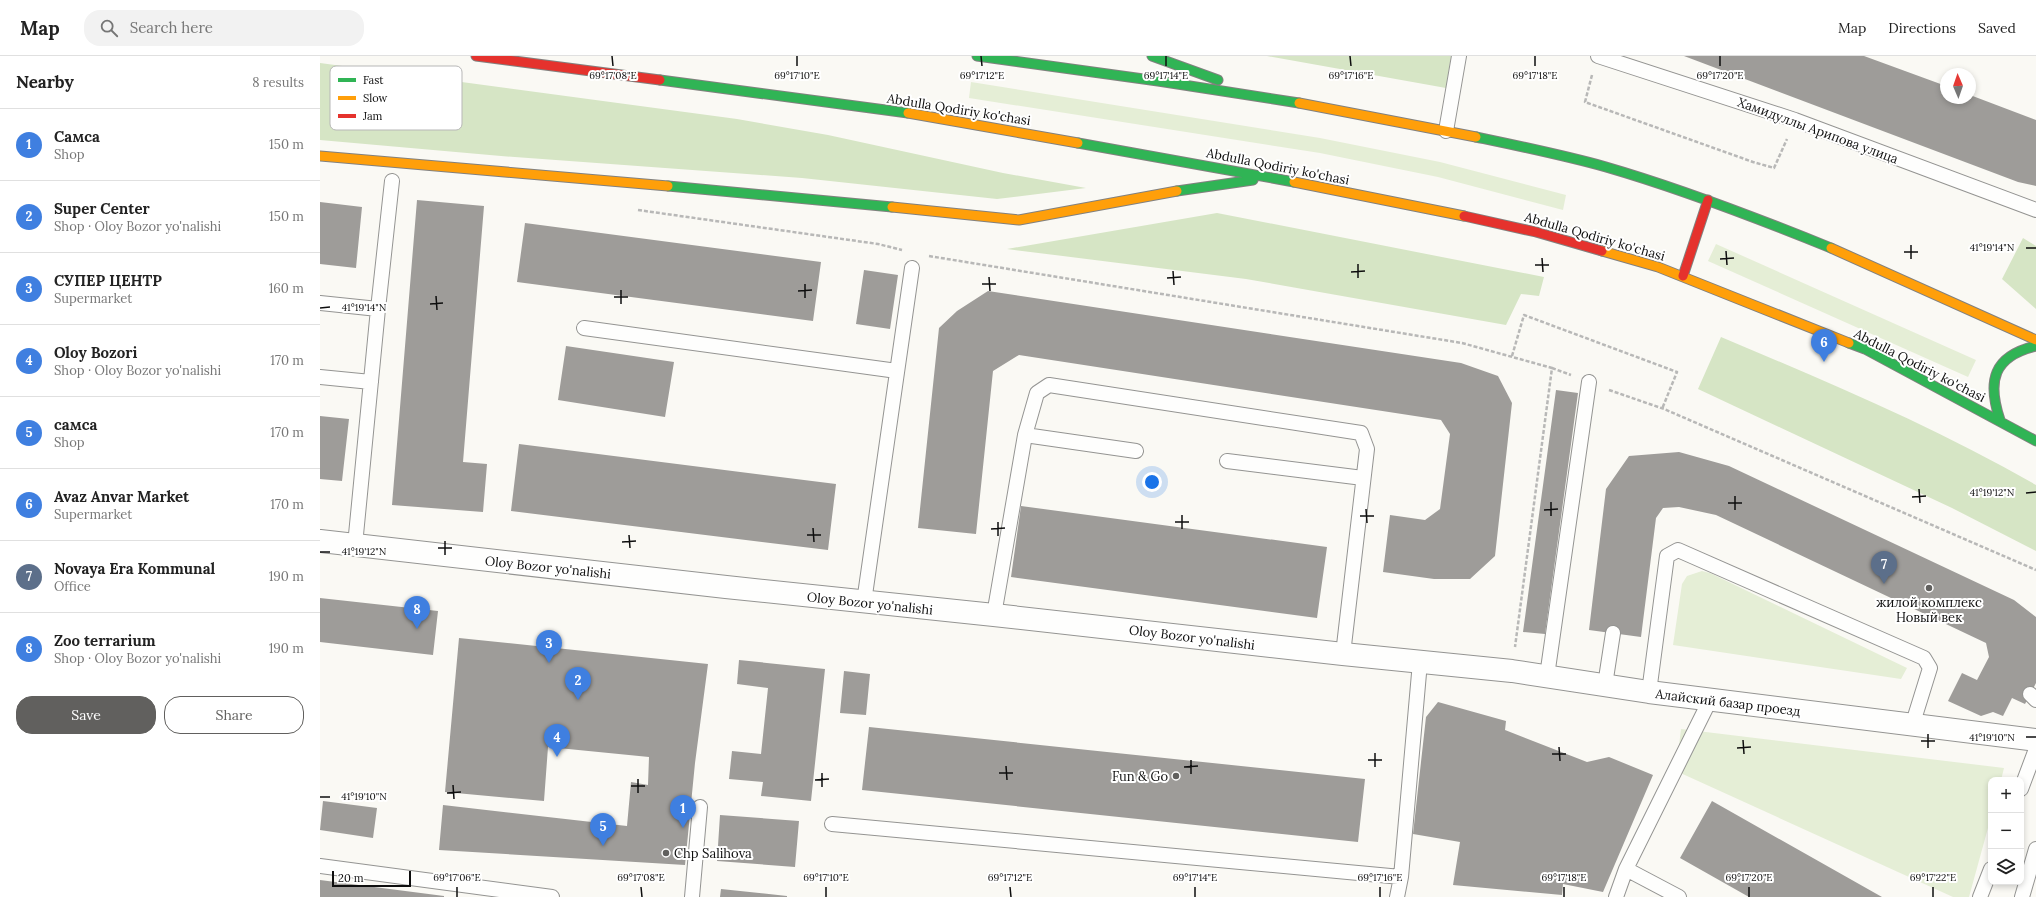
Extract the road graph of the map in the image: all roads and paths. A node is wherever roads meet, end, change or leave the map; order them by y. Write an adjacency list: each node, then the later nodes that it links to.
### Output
1 (476, 56): 11 (main road, Abdulla Qodiriy ko'chasi)
2 (977, 56): 7 (main road)
3 (1152, 56): 7 (main road)
4 (1458, 56): 9 (lane)
5 (1598, 56): 8 (lane, Хамидуллы Арипова улица)
6 (1593, 71): 8 (path)
7 (1264, 97): 9 (main road)
8 (1795, 120): 14 (lane, Хамидуллы Арипова улица)
9 (1446, 131): 13 (main road)
10 (320, 156): 11 (main road)
11 (1272, 178): 19 (main road, Abdulla Qodiriy ko'chasi)
12 (392, 181): 21 (lane)
13 (1708, 200): 19 (main road); 23 (main road)
14 (2036, 210)
15 (878, 244): 16 (path)
16 (907, 251)
17 (928, 256): 25 (path)
18 (912, 268): 27 (lane)
19 (1683, 276): 32 (main road, Abdulla Qodiriy ko'chasi)
20 (320, 303): 21 (lane)
21 (378, 309): 29 (lane)
22 (584, 328): 27 (lane)
23 (2036, 340)
24 (2036, 346): 32 (main road)
25 (1512, 356): 26 (path); 31 (path)
26 (1552, 368): 30 (path); 46 (path)
27 (897, 371): 41 (lane)
28 (320, 377): 29 (lane)
29 (371, 382): 39 (lane)
30 (1590, 382): 31 (path); 47 (lane)
31 (1662, 409): 40 (path)
32 (2000, 420): 34 (main road, Abdulla Qodiriy ko'chasi)
33 (1025, 435): 35 (lane); 37 (lane); 42 (lane)
34 (2036, 441)
35 (1136, 451)
36 (1227, 461): 37 (lane)
37 (1363, 478): 44 (lane)
38 (320, 541): 39 (street, Oloy Bozor yo'nalishi)
39 (355, 545): 41 (street, Oloy Bozor yo'nalishi)
40 (2036, 570)
41 (864, 602): 42 (street, Oloy Bozor yo'nalishi)
42 (994, 615): 44 (street, Oloy Bozor yo'nalishi)
43 (1612, 633): 48 (lane)
44 (1343, 654): 45 (street, Oloy Bozor yo'nalishi)
45 (1420, 662): 46 (street, Алайский базар проезд); 60 (lane)
46 (1512, 671): 47 (street, Алайский базар проезд)
47 (1547, 676): 48 (street, Алайский базар проезд)
48 (1605, 685): 49 (street, Алайский базар проезд)
49 (1649, 692): 50 (street, Алайский базар проезд); 51 (lane)
50 (1710, 700): 51 (street, Алайский базар проезд); 59 (lane)
51 (1912, 726): 52 (street, Алайский базар проезд)
52 (2036, 740)
53 (2036, 749): 54 (lane)
54 (2024, 781)
55 (700, 807): 63 (lane)
56 (832, 824): 60 (lane)
57 (2036, 849): 68 (lane)
58 (320, 866): 62 (lane)
59 (1626, 869): 65 (lane); 66 (lane)
60 (1401, 877): 64 (lane)
61 (1988, 877): 67 (lane)
62 (552, 897)
63 (692, 897)
64 (1396, 897)
65 (1616, 897)
66 (1679, 897)
67 (1980, 897)
68 (2022, 897)

